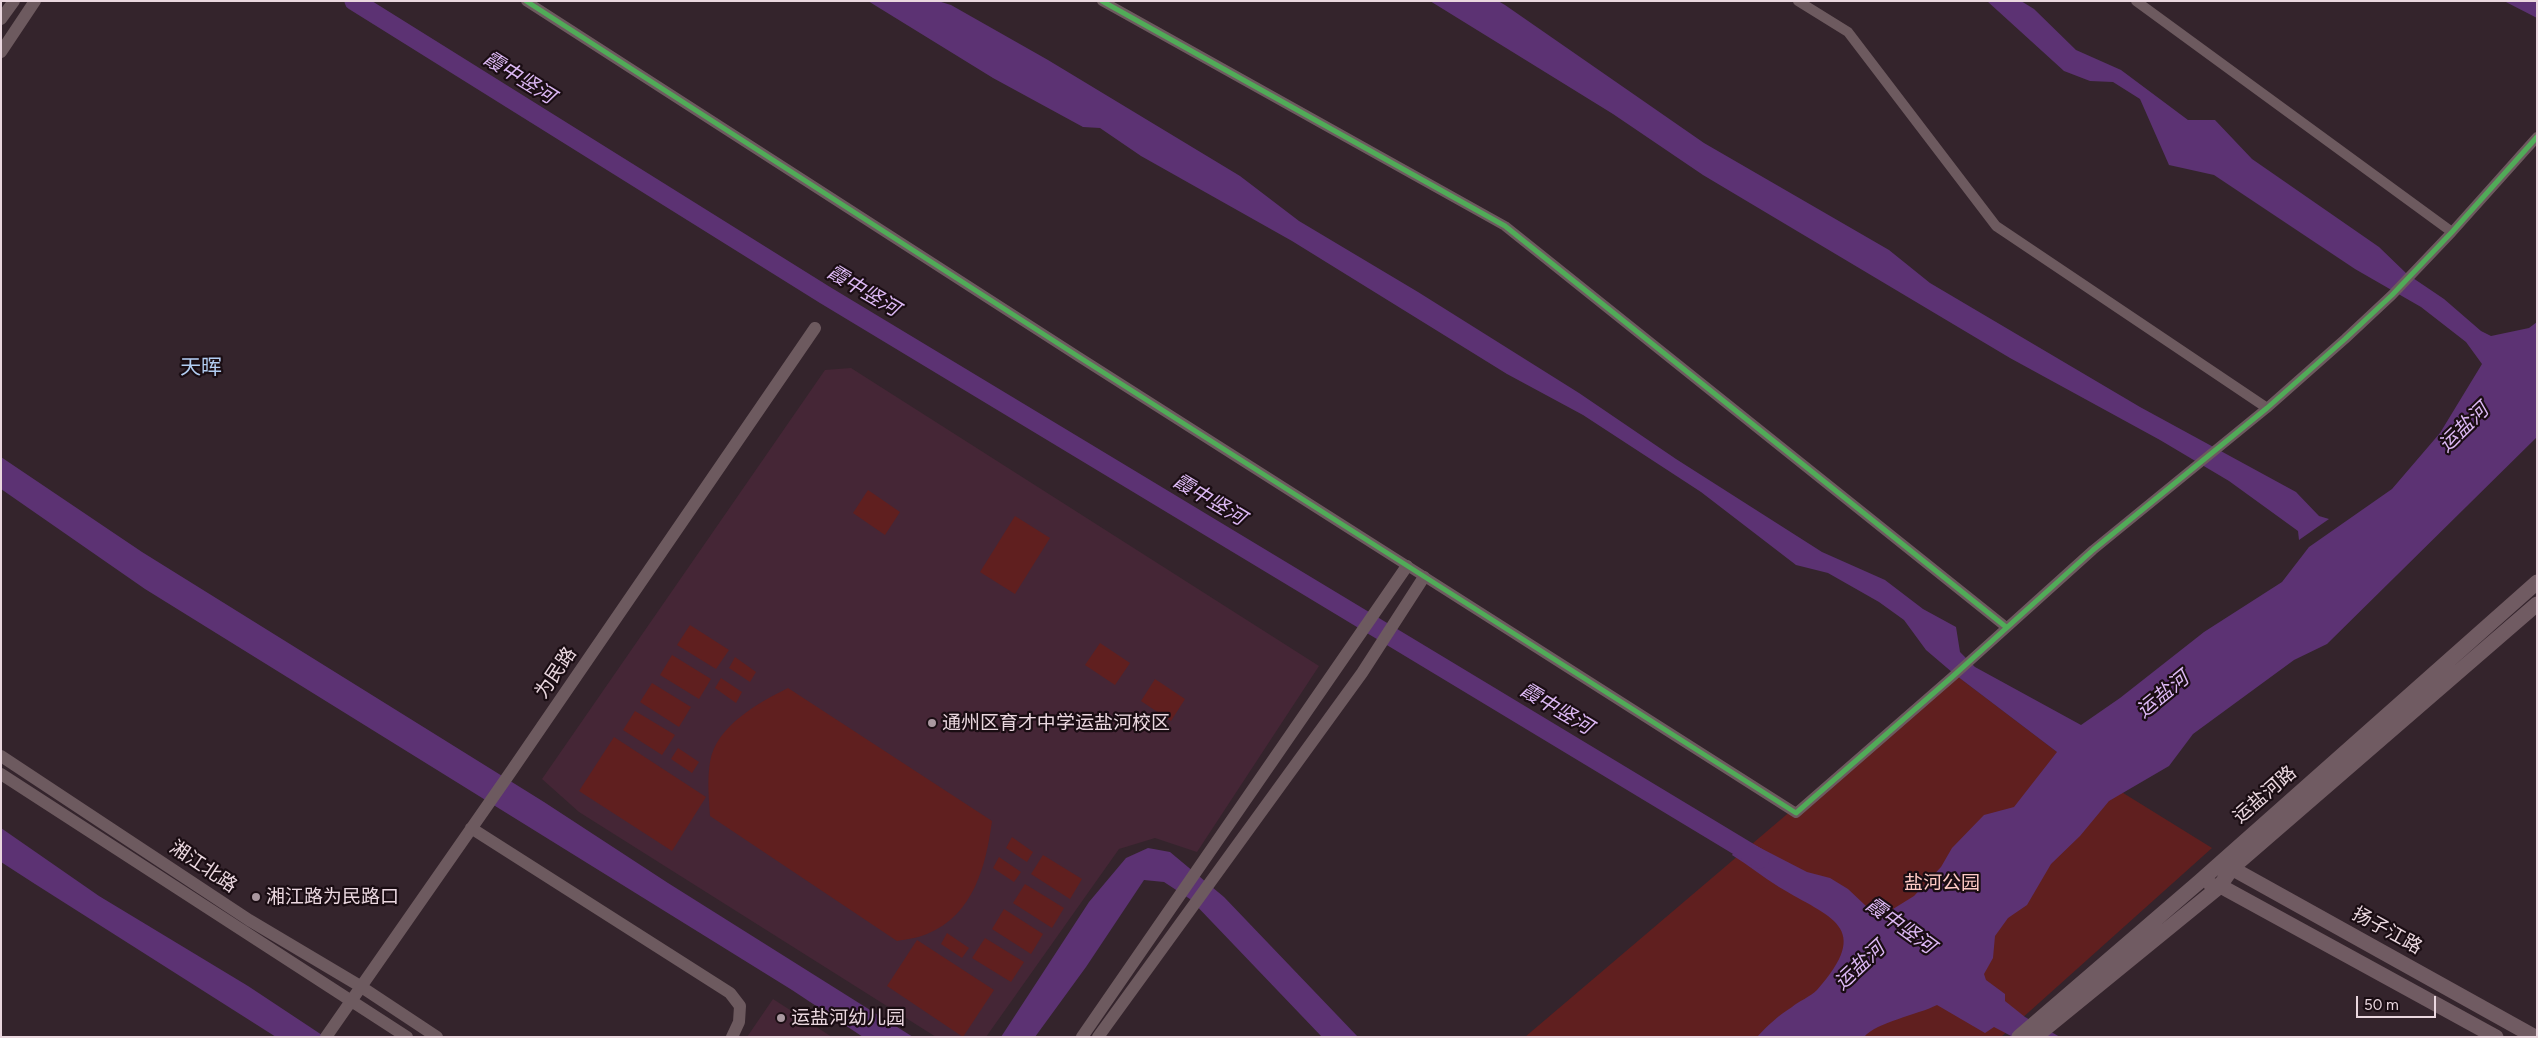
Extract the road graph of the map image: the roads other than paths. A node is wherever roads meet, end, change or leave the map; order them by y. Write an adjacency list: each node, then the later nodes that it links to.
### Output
1 (14, 1): 7 (street)
2 (35, 1): 8 (street)
3 (526, 1): 13 (street)
4 (1102, 1): 17 (street)
5 (1798, 1): 12 (street)
6 (2136, 1): 10 (street)
7 (1, 19)
8 (1, 52)
9 (2537, 137): 10 (street)
10 (2452, 232): 12 (street)
11 (815, 328): 20 (street, 为民路)
12 (2267, 408): 17 (street)
13 (1407, 566): 14 (street); 32 (street)
14 (1424, 577): 17 (street); 33 (street)
15 (2537, 582): 21 (main road, 运盐河路)
16 (2537, 604): 22 (main road, 运盐河路)
17 (2006, 627)
18 (1, 756): 25 (street, 湘江北路)
19 (1, 774): 26 (street, 湘江北路)
20 (471, 828): 25 (street, 为民路); 31 (street)
21 (2218, 863): 22 (main road, 扬子江路); 23 (main road, 运盐河路)
22 (2233, 867): 24 (main road, 运盐河路); 37 (main road, 扬子江路)
23 (2199, 882): 24 (main road); 27 (main road, 运盐河路)
24 (2219, 887): 27 (main road, 运盐河路); 36 (main road)
25 (360, 986): 26 (street, 为民路); 30 (street, 湘江北路)
26 (350, 1002): 28 (street, 为民路); 29 (street, 湘江北路)
27 (2047, 1020): 34 (main road, 运盐河路); 35 (main road, 运盐河路)
28 (328, 1034)
29 (407, 1037)
30 (437, 1037)
31 (732, 1037)
32 (1082, 1037)
33 (1098, 1037)
34 (2019, 1037)
35 (2035, 1037)
36 (2496, 1037)
37 (2535, 1037)

